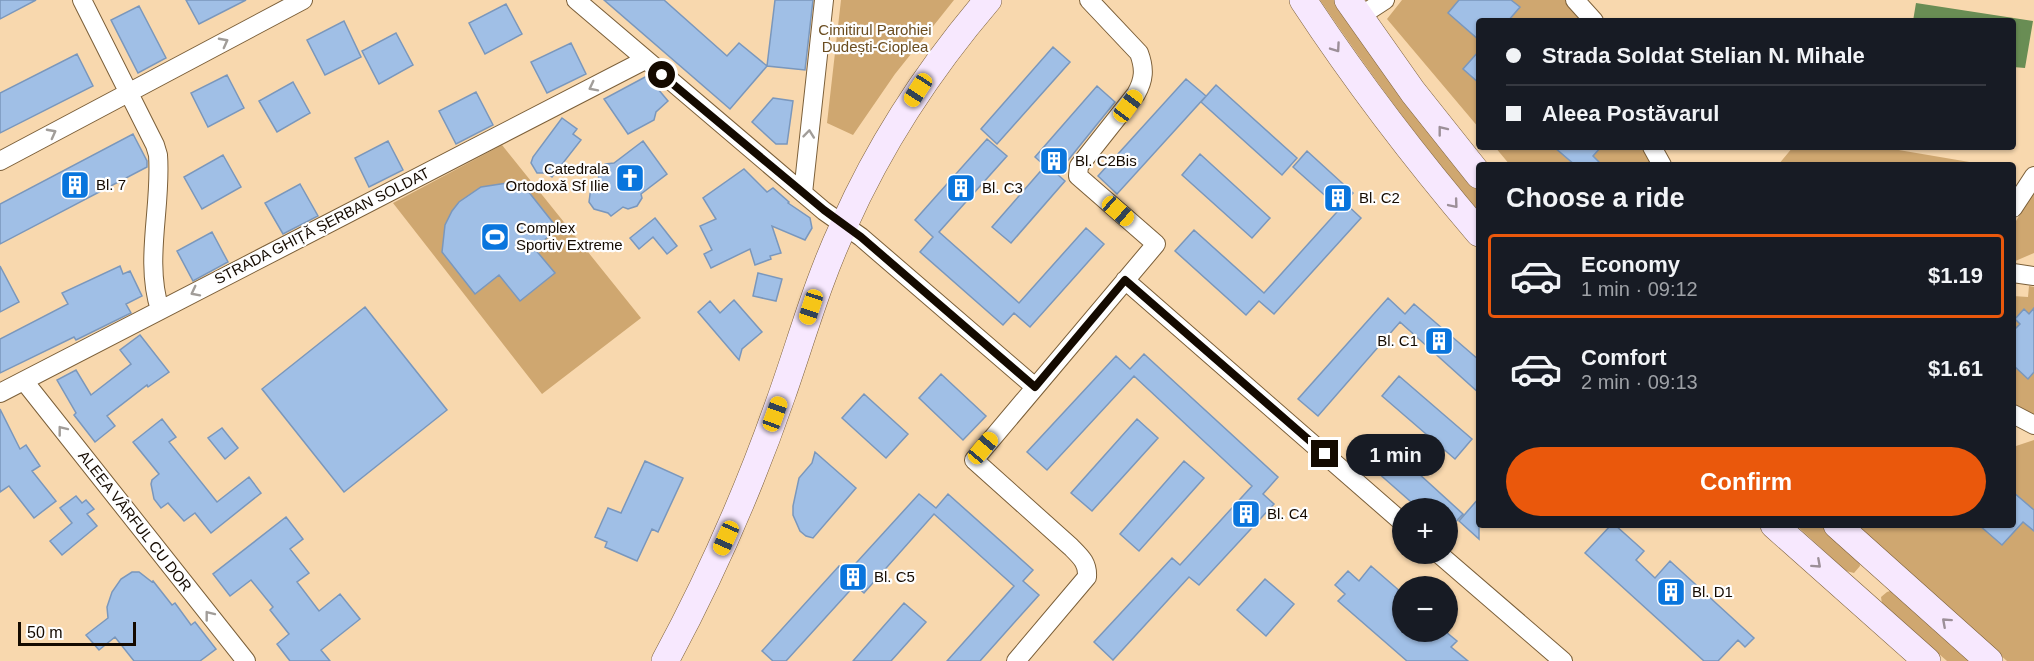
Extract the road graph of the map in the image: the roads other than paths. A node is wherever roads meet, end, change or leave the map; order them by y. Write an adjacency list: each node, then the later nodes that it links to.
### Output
1 (82, 0): 13 (street)
2 (303, 0): 13 (street, one-way to 2)
3 (576, 0): 12 (street)
4 (824, 0): 17 (street, one-way to 4)
5 (988, 0): 19 (main road)
6 (1089, 0): 21 (street)
7 (1303, 0): 20 (main road, one-way to 20)
8 (1385, 0): 10 (street)
9 (1575, 0): 11 (street)
10 (1354, 9): 15 (main road, one-way to 10)
11 (1591, 18)
12 (645, 60): 17 (street); 22 (street, STRADA GHIȚĂ ȘERBAN SOLDAT, one-way to 22)
13 (129, 92): 14 (street, one-way to 13); 22 (street)
14 (0, 160)
15 (1476, 171)
16 (2034, 176): 18 (street)
17 (803, 193): 19 (street)
18 (2016, 203)
19 (844, 225): 24 (street); 36 (main road)
20 (1476, 229)
21 (1125, 280): 24 (street); 28 (street)
22 (160, 310): 23 (street, STRADA GHIȚĂ ȘERBAN SOLDAT)
23 (24, 381): 25 (street, STRADA GHIȚĂ ȘERBAN SOLDAT); 35 (street, ALEEA VÂRFUL CU DOR, one-way to 23)
24 (1035, 387): 37 (street)
25 (0, 393)
26 (2016, 415): 27 (street)
27 (2034, 424)
28 (1392, 513)
29 (1777, 528): 33 (main road, one-way to 33)
30 (1840, 528): 32 (main road)
31 (1451, 564): 38 (street)
32 (1887, 569): 33 (main road); 39 (main road, one-way to 32)
33 (1858, 600): 34 (main road)
34 (1923, 660)
35 (246, 661)
36 (665, 661)
37 (1016, 661)
38 (1563, 661)
39 (1989, 661)

